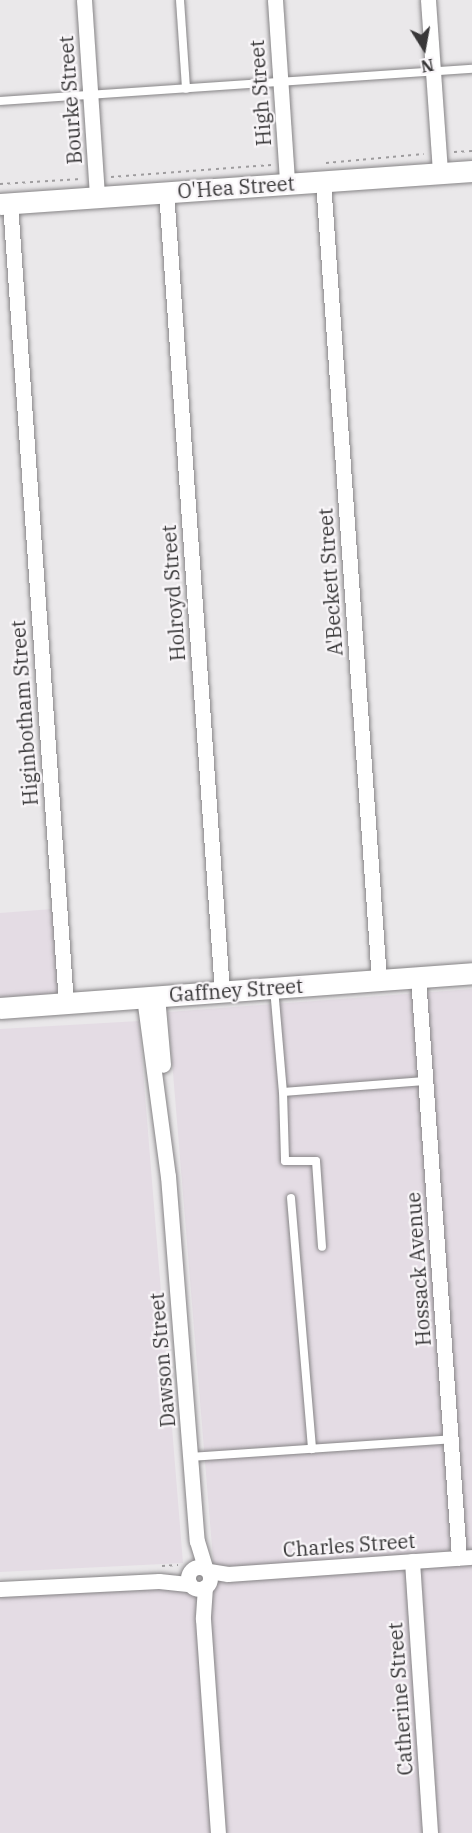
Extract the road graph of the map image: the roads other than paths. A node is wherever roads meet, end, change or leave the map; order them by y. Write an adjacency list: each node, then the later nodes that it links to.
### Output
1 (84, 0): 9 (street, Bourke Street)
2 (180, 0): 8 (lane)
3 (275, 0): 7 (street, High Street)
4 (428, 0): 6 (street)
5 (472, 69): 6 (lane)
6 (433, 72): 7 (lane); 11 (street)
7 (280, 82): 8 (lane); 14 (street, High Street)
8 (186, 89): 9 (lane)
9 (90, 95): 10 (lane); 15 (street, Bourke Street)
10 (0, 101)
11 (439, 163): 12 (street, O'Hea Street); 13 (street, O'Hea Street)
12 (472, 171)
13 (321, 173): 14 (street, O'Hea Street); 20 (street, A'Beckett Street)
14 (287, 174): 16 (street, O'Hea Street)
15 (97, 187): 16 (street, O'Hea Street); 17 (street, O'Hea Street)
16 (166, 191): 22 (street, Holroyd Street)
17 (5, 204): 24 (street, Higinbotham Street)
18 (472, 973): 19 (street, Gaffney Street)
19 (418, 977): 20 (street, Gaffney Street); 26 (street, Hossack Avenue)
20 (379, 980): 21 (street, Gaffney Street)
21 (274, 988): 22 (street, Gaffney Street); 27 (lane)
22 (222, 992): 23 (street, Gaffney Street)
23 (151, 997): 24 (street, Gaffney Street); 32 (street, Dawson Street)
24 (66, 1003): 25 (street, Gaffney Street)
25 (0, 1008)
26 (425, 1081): 27 (lane); 30 (street, Hossack Avenue)
27 (283, 1092): 29 (lane)
28 (291, 1198): 31 (lane)
29 (322, 1247)
30 (451, 1439): 31 (lane); 33 (street, Hossack Avenue)
31 (312, 1449): 32 (lane)
32 (190, 1457): 35 (street, Dawson Street)
33 (466, 1558): 34 (street, Charles Street)
34 (412, 1561): 35 (street, Charles Street); 38 (street, Catherine Street)
35 (200, 1577): 36 (street, Charles Street); 37 (street, Dawson Street)
36 (0, 1589)
37 (218, 1833)
38 (430, 1833)

